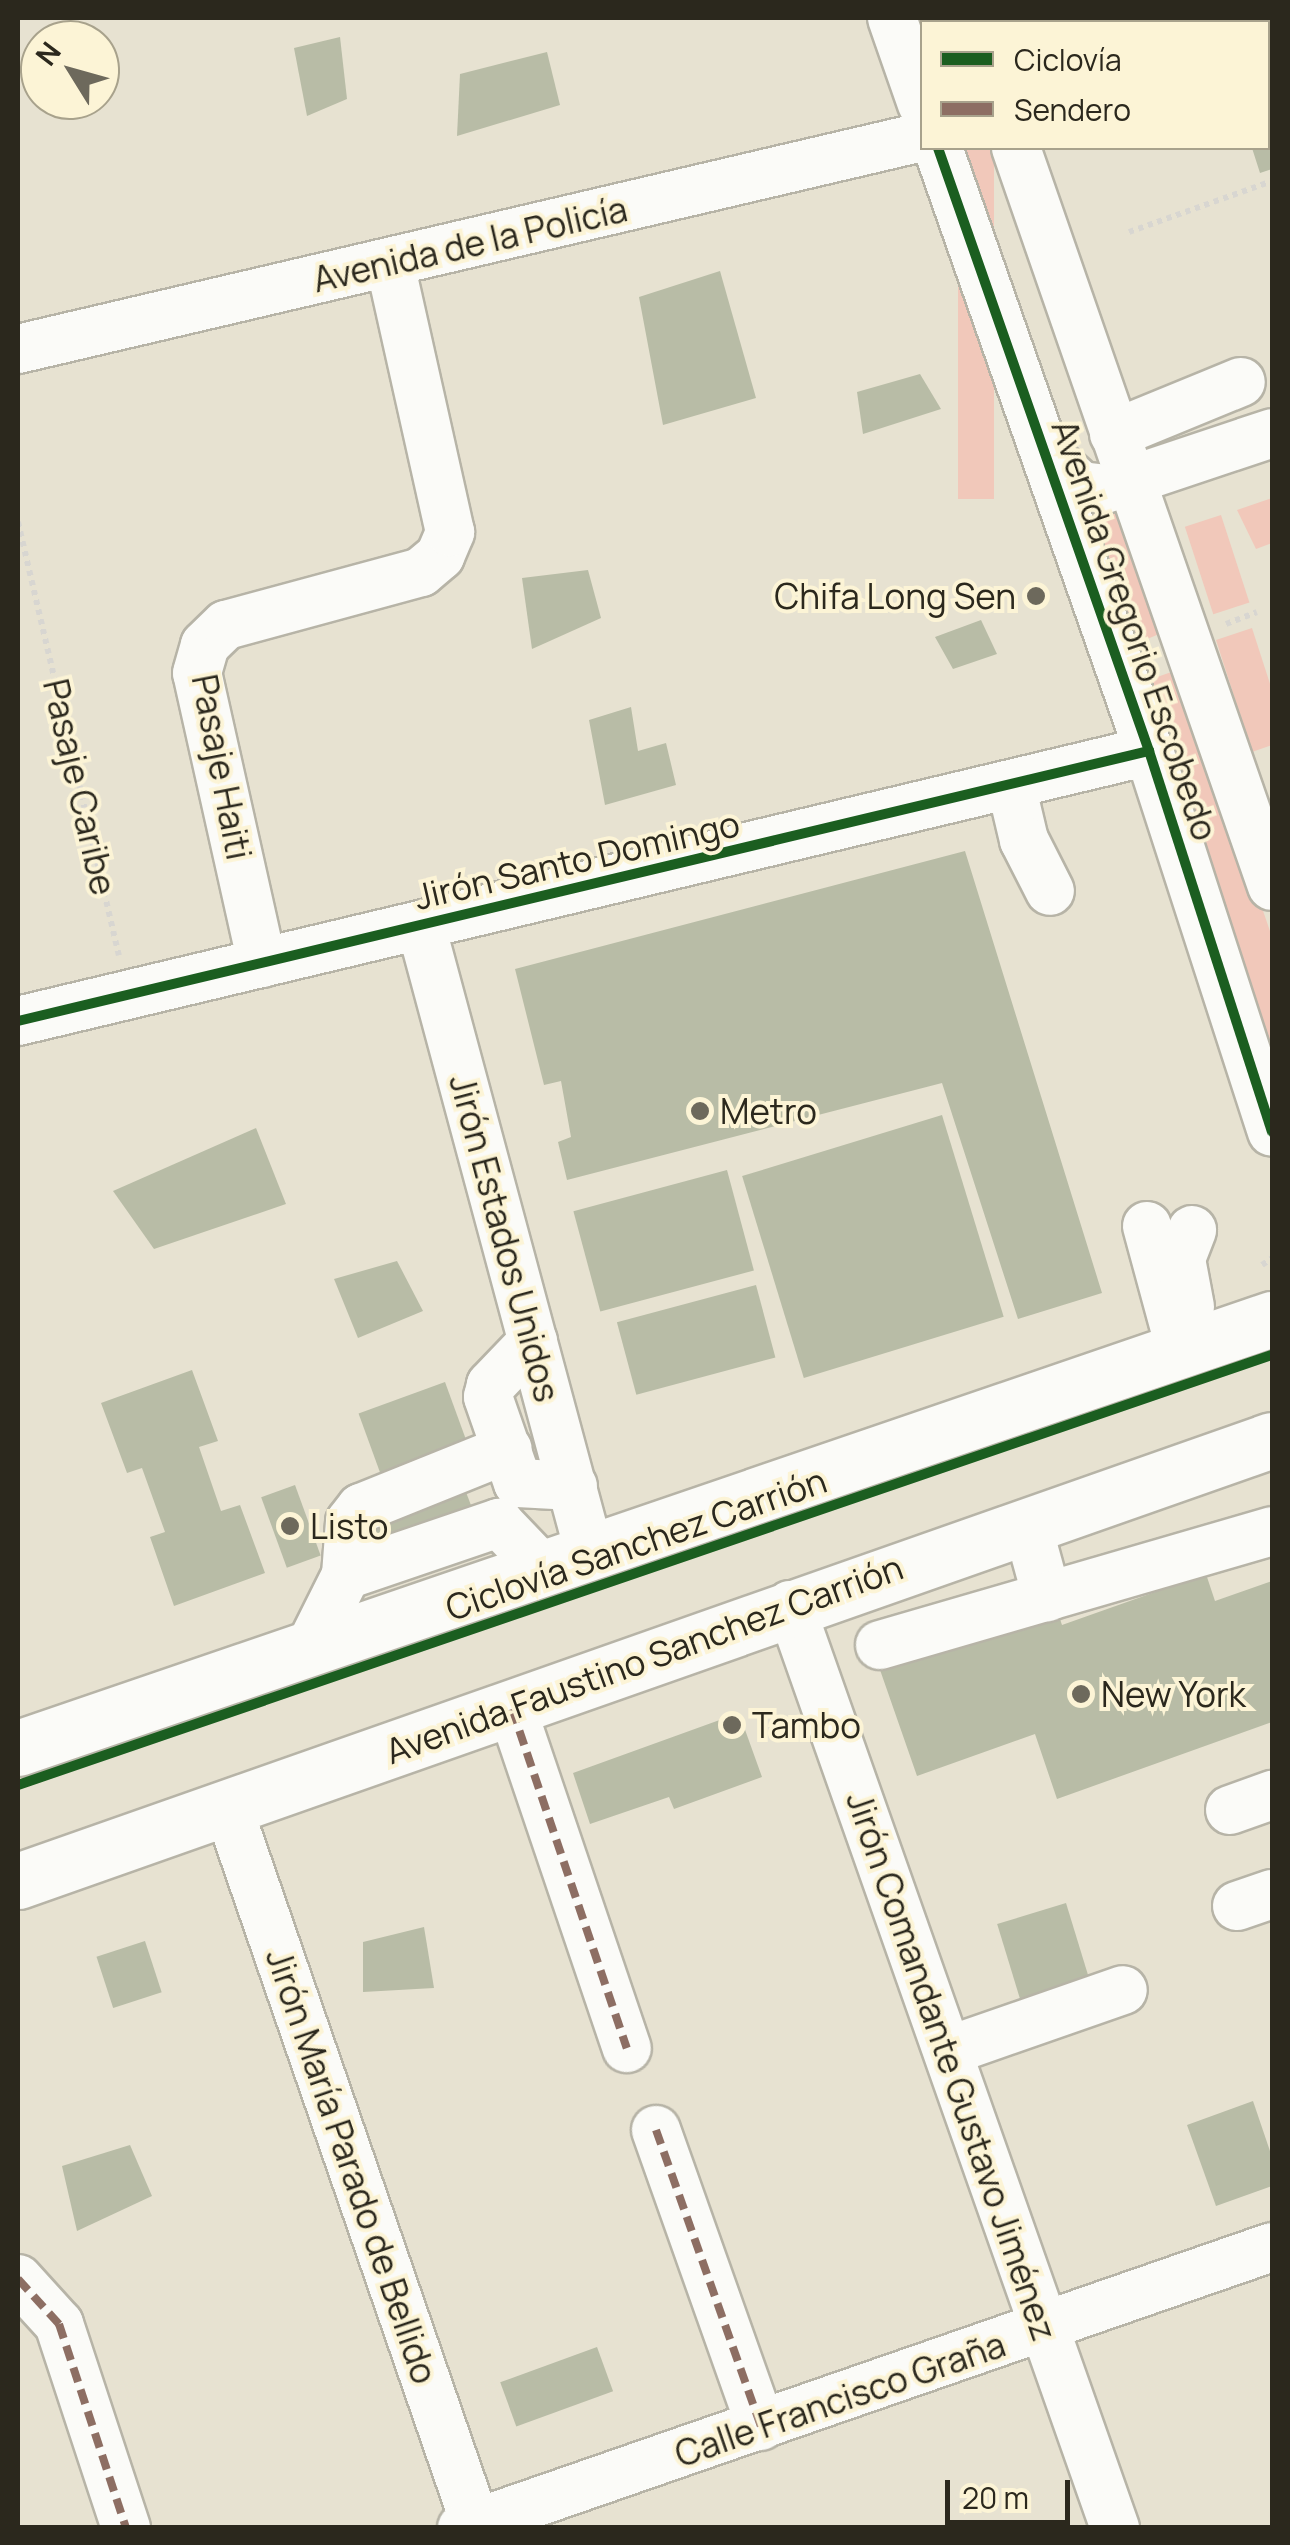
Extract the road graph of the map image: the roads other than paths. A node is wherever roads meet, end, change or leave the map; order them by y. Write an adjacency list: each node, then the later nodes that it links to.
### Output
1 (892, 18): 2 (street)
2 (920, 98)
3 (920, 137): 6 (street, Avenida de la Policía)
4 (939, 150): 11 (street, Avenida Gregorio Escobedo)
5 (1017, 150): 10 (street, Avenida Gregorio Escobedo)
6 (390, 264): 7 (street, Avenida de la Policía); 18 (street, Pasaje Haiti)
7 (18, 349)
8 (1242, 382): 10 (street)
9 (1272, 433): 12 (street)
10 (1114, 434): 12 (street, Avenida Gregorio Escobedo)
11 (1046, 454): 12 (street); 13 (street, Avenida Gregorio Escobedo)
12 (1130, 481): 16 (street, Avenida Gregorio Escobedo)
13 (1149, 751): 14 (street, Jirón Santo Domingo); 20 (street, Avenida Gregorio Escobedo)
14 (1026, 781): 15 (street); 17 (street, Jirón Santo Domingo)
15 (1064, 881)
16 (1272, 886)
17 (422, 926): 18 (street, Jirón Santo Domingo); 23 (street, Jirón Estados Unidos)
18 (262, 963): 19 (street, Jirón Santo Domingo)
19 (18, 1021)
20 (1272, 1132)
21 (1170, 1228): 24 (street)
22 (1272, 1319): 24 (main road)
23 (533, 1341): 26 (street); 27 (street, Jirón Estados Unidos)
24 (1190, 1348): 30 (main road)
25 (1272, 1440): 28 (main road, Avenida Faustino Sanchez Carrión)
26 (509, 1485): 27 (street); 30 (street); 32 (street); 32 (street)
27 (572, 1486): 30 (street, Jirón Estados Unidos)
28 (1027, 1524): 31 (main road, Avenida Faustino Sanchez Carrión); 33 (street)
29 (1272, 1531): 33 (street)
30 (565, 1559): 35 (main road)
31 (900, 1567): 33 (street); 34 (main road, Avenida Faustino Sanchez Carrión)
32 (346, 1575): 35 (street)
33 (1047, 1596)
34 (790, 1605): 36 (main road, Avenida Faustino Sanchez Carrión); 42 (street, Jirón Comandante Gustavo Jiménez)
35 (309, 1650): 37 (main road)
36 (512, 1710): 38 (main road, Avenida Faustino Sanchez Carrión); 41 (street)
37 (18, 1748)
38 (228, 1805): 39 (main road, Avenida Faustino Sanchez Carrión); 48 (street, Jirón María Parado de Bellido)
39 (18, 1880)
40 (1123, 1990): 42 (street)
41 (628, 2048)
42 (948, 2051): 46 (street, Jirón Comandante Gustavo Jiménez)
43 (656, 2130): 47 (street)
44 (1272, 2248): 46 (street, Calle Francisco Graña)
45 (18, 2279): 49 (street)
46 (1044, 2330): 47 (street, Calle Francisco Graña); 50 (street, Jirón Comandante Gustavo Jiménez)
47 (761, 2426): 48 (street, Calle Francisco Graña)
48 (472, 2526)
49 (126, 2528)
50 (1115, 2528)

